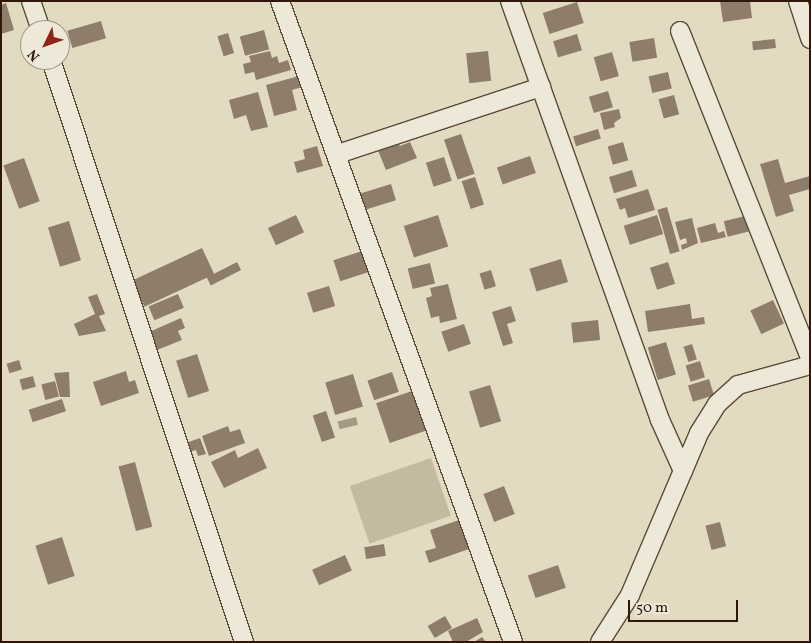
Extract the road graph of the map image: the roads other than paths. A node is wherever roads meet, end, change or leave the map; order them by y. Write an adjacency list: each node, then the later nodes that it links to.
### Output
1 (31, 1): 5 (street)
2 (280, 1): 10 (street)
3 (510, 1): 9 (street)
4 (798, 1): 7 (street)
5 (38, 20)
6 (680, 31): 11 (street)
7 (810, 39)
8 (54, 70): 14 (street)
9 (540, 86): 10 (street); 13 (street)
10 (338, 154): 15 (street)
11 (810, 357)
12 (810, 364): 13 (street)
13 (683, 471): 16 (street)
14 (244, 642)
15 (512, 642)
16 (600, 642)

